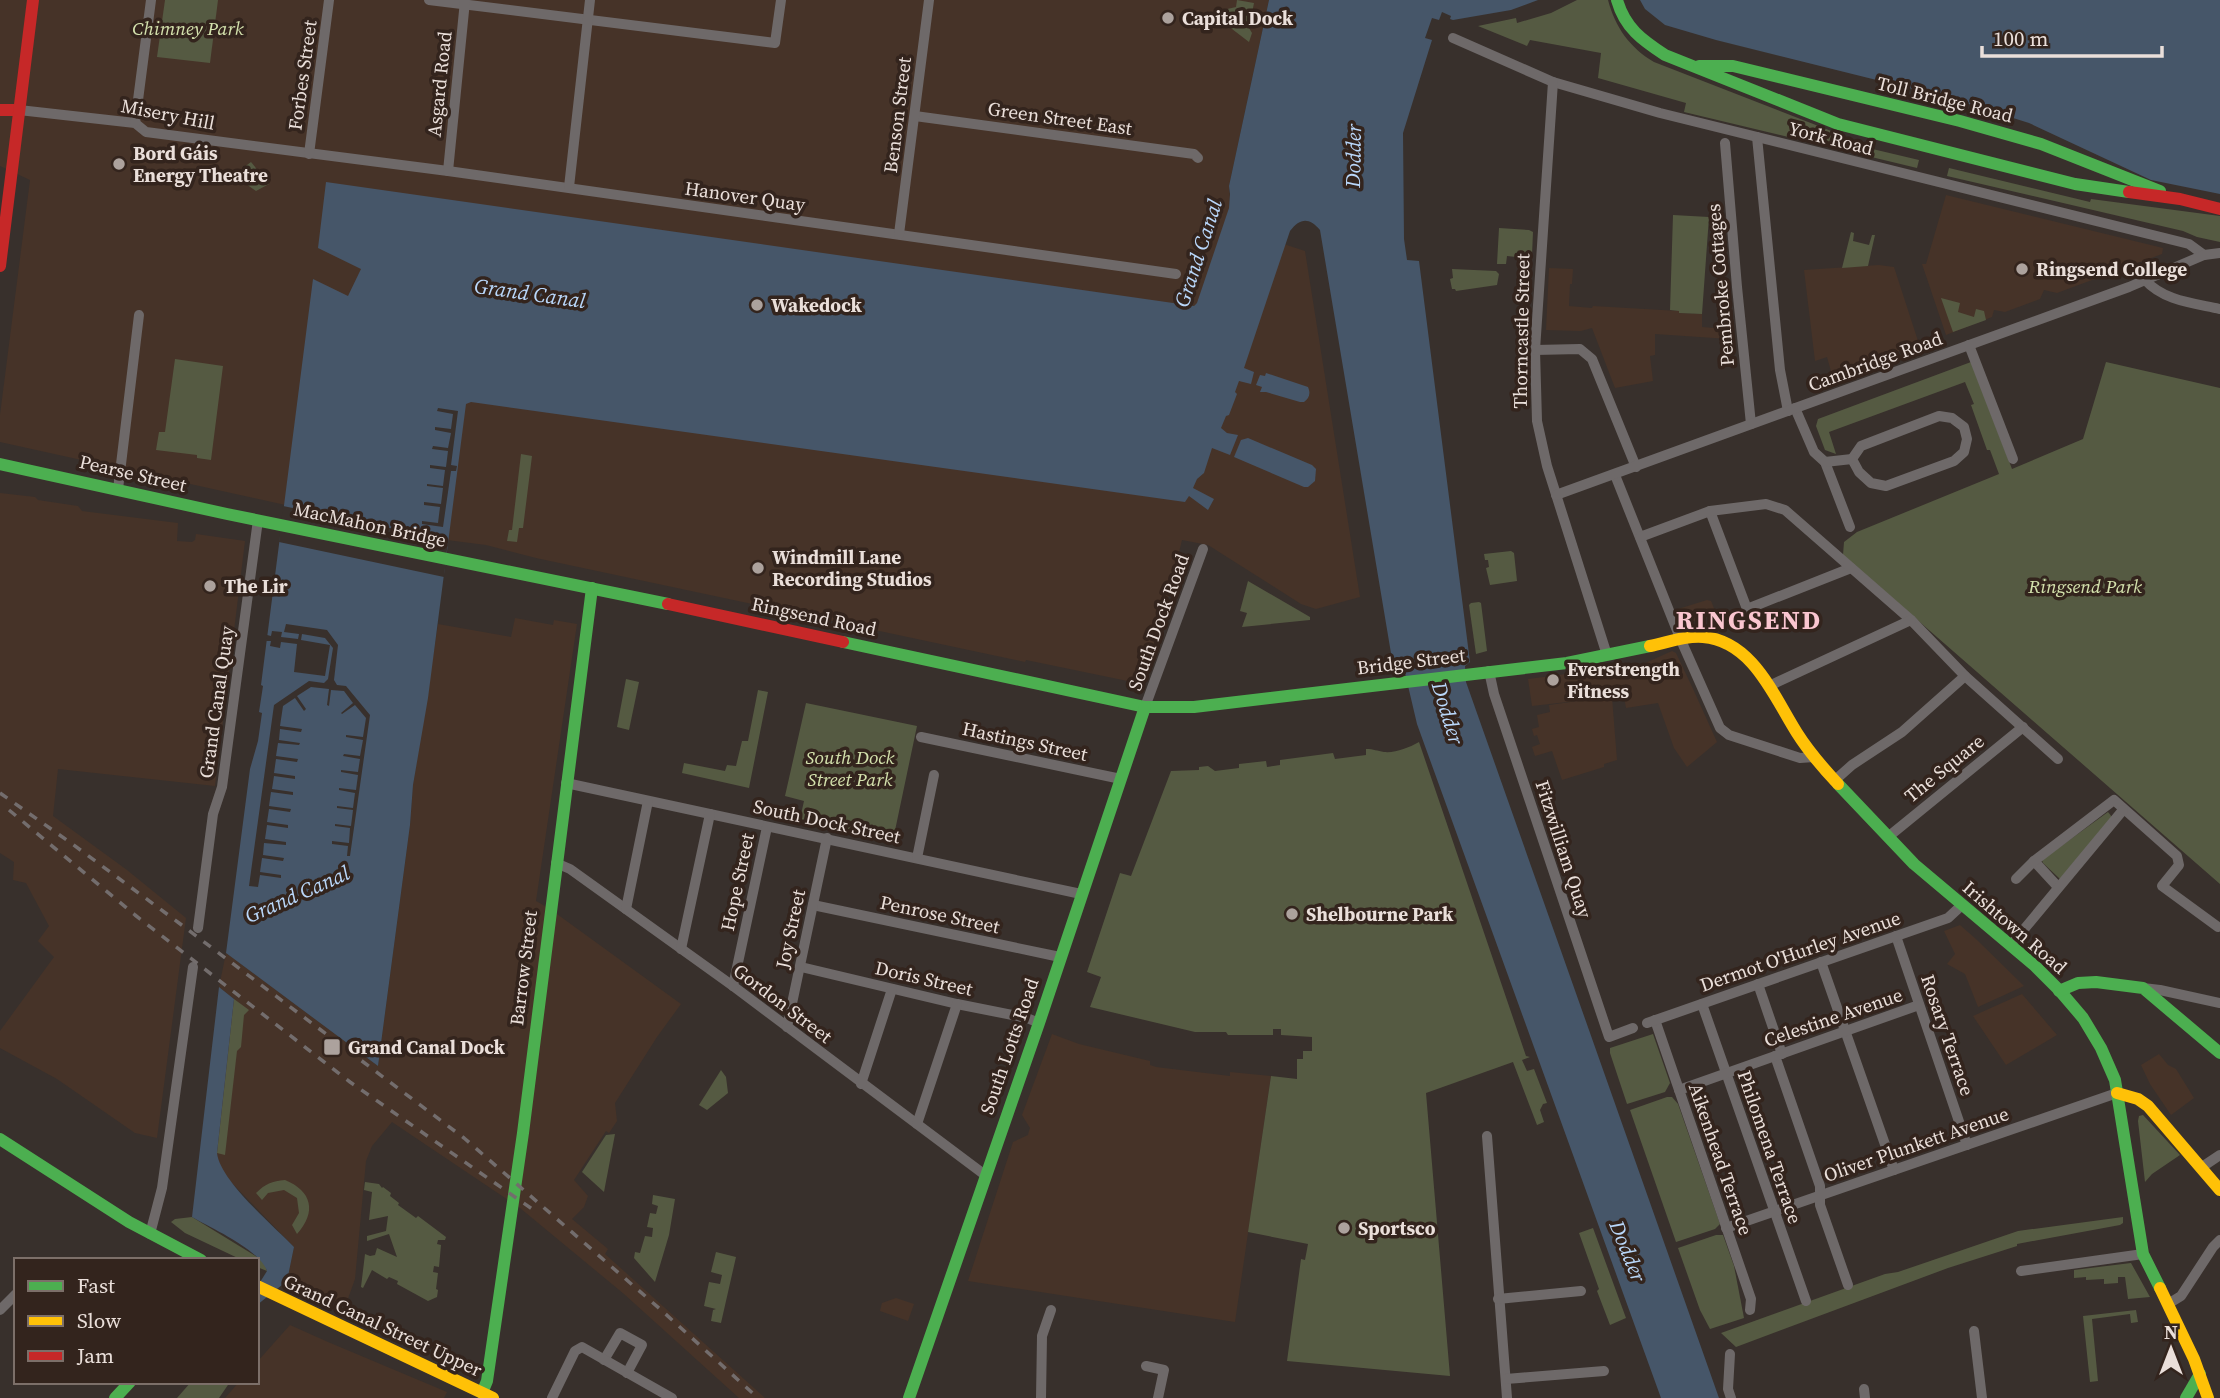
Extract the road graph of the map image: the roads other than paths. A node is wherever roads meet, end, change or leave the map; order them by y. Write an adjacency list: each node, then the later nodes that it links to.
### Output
1 (33, 0): 15 (main road)
2 (151, 0): 17 (street)
3 (329, 0): 20 (street, Forbes Street)
4 (429, 0): 9 (street)
5 (590, 0): 10 (street)
6 (781, 0): 10 (street)
7 (929, 0): 16 (street, Benson Street)
8 (1617, 0): 12 (main road, Toll Bridge Road)
9 (465, 2): 10 (street); 22 (street, Asgard Road)
10 (588, 20): 24 (street)
11 (1454, 38): 13 (street, York Road)
12 (1692, 66): 25 (main road, Toll Bridge Road); 25 (main road, Toll Bridge Road)
13 (1553, 82): 18 (street, York Road); 36 (street, Thorncastle Street)
14 (0, 110): 15 (main road)
15 (19, 110): 17 (street, Misery Hill); 23 (main road)
16 (915, 116): 21 (street, Green Street East); 27 (street, Benson Street)
17 (135, 123): 20 (street, Misery Hill)
18 (1757, 139): 29 (street, York Road); 37 (street)
19 (1725, 143): 38 (street, Pembroke Cottages)
20 (309, 154): 22 (street, Hanover Quay)
21 (1198, 158)
22 (448, 171): 24 (street, Hanover Quay)
23 (6, 174): 30 (main road)
24 (569, 187): 27 (street, Hanover Quay)
25 (2180, 199): 26 (main road, Toll Bridge Road)
26 (2220, 209)
27 (899, 234): 31 (street, Hanover Quay)
28 (2220, 253): 29 (street)
29 (2204, 254): 32 (street, Cambridge Road)
30 (0, 266)
31 (1177, 274)
32 (2145, 280): 33 (street); 35 (street, Cambridge Road)
33 (2220, 309)
34 (139, 315): 45 (street)
35 (1969, 345): 37 (street, Cambridge Road); 40 (street)
36 (1535, 351): 43 (street); 46 (street, Thorncastle Street)
37 (1792, 410): 38 (street, Cambridge Road); 41 (street)
38 (1751, 424): 43 (street, Cambridge Road)
39 (1852, 459): 39 (street); 41 (street)
40 (2013, 459)
41 (1825, 462): 49 (street)
42 (0, 464): 45 (main road, Pearse Street)
43 (1636, 467): 44 (street, Cambridge Road)
44 (1615, 475): 46 (street, Cambridge Road); 50 (street)
45 (118, 489): 48 (main road, Pearse Street)
46 (1556, 495): 57 (street, Thorncastle Street)
47 (1710, 511): 50 (street); 53 (street); 53 (street)
48 (258, 520): 52 (main road, MacMahon Bridge); 86 (street, Grand Canal Quay)
49 (1850, 527)
50 (1640, 537): 56 (street)
51 (1203, 549): 61 (street, South Dock Road)
52 (475, 565): 54 (main road, Ringsend Road)
53 (1851, 568): 55 (street)
54 (592, 588): 61 (main road, Ringsend Road); 69 (main road, Barrow Street)
55 (1911, 620): 59 (street); 60 (street)
56 (1680, 638): 57 (main road, Bridge Street); 60 (main road, Bridge Street); 64 (street)
57 (1608, 655): 58 (main road, Bridge Street)
58 (1489, 671): 61 (main road, Bridge Street); 106 (street, Fitzwilliam Quay)
59 (1965, 676): 62 (street); 68 (street)
60 (1769, 686): 64 (main road, Irishtown Road)
61 (1145, 707): 67 (main road, South Lotts Road)
62 (2023, 727): 65 (street); 74 (street, The Square)
63 (921, 737): 67 (street, Hastings Street)
64 (1814, 757): 68 (main road, Irishtown Road)
65 (2058, 759)
66 (934, 775): 76 (street)
67 (1121, 779): 81 (main road, South Lotts Road)
68 (1834, 781): 74 (main road, Irishtown Road)
69 (566, 783): 70 (street, South Dock Street); 78 (main road, Barrow Street)
70 (648, 801): 72 (street, South Dock Street); 84 (street)
71 (2123, 810): 77 (street); 80 (street); 85 (street)
72 (710, 814): 73 (street, South Dock Street); 89 (street)
73 (767, 827): 75 (street, South Dock Street); 95 (street, Hope Street)
74 (1888, 837): 83 (main road, Irishtown Road)
75 (827, 838): 76 (street, South Dock Street); 82 (street, Joy Street)
76 (917, 858): 81 (street, South Dock Street)
77 (2034, 861): 79 (street); 80 (street)
78 (556, 863): 84 (street, Gordon Street); 150 (main road, Barrow Street)
79 (2016, 879)
80 (2058, 887): 88 (street)
81 (1081, 894): 90 (main road, South Lotts Road)
82 (813, 905): 90 (street, Penrose Street); 93 (street, Joy Street)
83 (1962, 905): 87 (street, Dermot O'Hurley Avenue); 88 (main road, Irishtown Road)
84 (626, 909): 89 (street, Gordon Street)
85 (2218, 927)
86 (198, 928)
87 (1896, 936): 91 (street, Dermot O'Hurley Avenue); 102 (street, Rosary Terrace)
88 (2011, 945): 98 (main road, Irishtown Road)
89 (681, 949): 95 (street, Gordon Street)
90 (1060, 957): 104 (main road, South Lotts Road)
91 (1821, 962): 94 (street, Dermot O'Hurley Avenue); 107 (street)
92 (193, 967): 126 (street)
93 (801, 967): 97 (street, Doris Street); 105 (street, Joy Street)
94 (1758, 984): 101 (street, Dermot O'Hurley Avenue); 109 (street)
95 (733, 986): 105 (street, Gordon Street)
96 (2143, 988): 98 (main road); 99 (street); 108 (main road)
97 (892, 989): 100 (street, Doris Street); 111 (street)
98 (2059, 990): 113 (main road, Irishtown Road)
99 (2220, 1003)
100 (957, 1004): 104 (street, Doris Street); 114 (street)
101 (1702, 1004): 103 (street, Dermot O'Hurley Avenue); 110 (street, Philomena Terrace)
102 (1919, 1005): 107 (street, Celestine Avenue); 117 (street, Rosary Terrace)
103 (1651, 1022): 112 (street, Aikenhead Terrace)
104 (1039, 1023): 121 (main road, South Lotts Road)
105 (787, 1027): 111 (street, Gordon Street)
106 (1633, 1028)
107 (1845, 1031): 109 (street, Celestine Avenue); 120 (street)
108 (2220, 1054)
109 (1778, 1055): 110 (street, Celestine Avenue); 123 (street)
110 (1726, 1073): 112 (street, Celestine Avenue); 124 (street, Philomena Terrace)
111 (861, 1083): 114 (street, Gordon Street)
112 (1679, 1090): 125 (street, Aikenhead Terrace)
113 (2118, 1093): 117 (street, Oliver Plunkett Avenue); 119 (main road); 128 (main road, Irishtown Road)
114 (917, 1124): 121 (street, Gordon Street)
115 (1487, 1136): 135 (street)
116 (0, 1139): 126 (main road)
117 (1966, 1145): 120 (street, Oliver Plunkett Avenue)
118 (2220, 1155): 119 (street)
119 (2202, 1167): 122 (main road)
120 (1895, 1170): 123 (street, Oliver Plunkett Avenue)
121 (985, 1175): 154 (main road, South Lotts Road)
122 (2220, 1190)
123 (1820, 1195): 124 (street, Oliver Plunkett Avenue); 131 (street)
124 (1774, 1211): 125 (street, Oliver Plunkett Avenue); 136 (street, Philomena Terrace)
125 (1726, 1228): 140 (street, Aikenhead Terrace)
126 (150, 1234): 129 (main road)
127 (2220, 1240): 137 (street)
128 (2143, 1254): 130 (street); 137 (main road, Irishtown Road)
129 (197, 1258)
130 (2021, 1271)
131 (1847, 1285)
132 (259, 1287): 150 (main road, Grand Canal Street Upper)
133 (1581, 1291): 135 (street)
134 (14, 1296): 138 (street)
135 (1498, 1300): 148 (street)
136 (1806, 1301)
137 (2168, 1304): 147 (main road, Irishtown Road)
138 (0, 1310)
139 (1051, 1310): 155 (street)
140 (1750, 1310)
141 (1974, 1331): 159 (street)
142 (1730, 1354): 158 (street)
143 (604, 1360): 146 (street); 146 (street); 152 (street)
144 (1146, 1366): 156 (street)
145 (1604, 1371): 148 (street)
146 (627, 1373): 153 (street)
147 (2200, 1374): 160 (main road); 161 (main road, Irishtown Road)
148 (1506, 1379): 157 (street)
149 (128, 1384): 151 (main road)
150 (487, 1396)
151 (116, 1398)
152 (552, 1398)
153 (672, 1398)
154 (909, 1398)
155 (1041, 1398)
156 (1158, 1398)
157 (1507, 1398)
158 (1731, 1398)
159 (1982, 1398)
160 (2186, 1398)
161 (2208, 1398)

